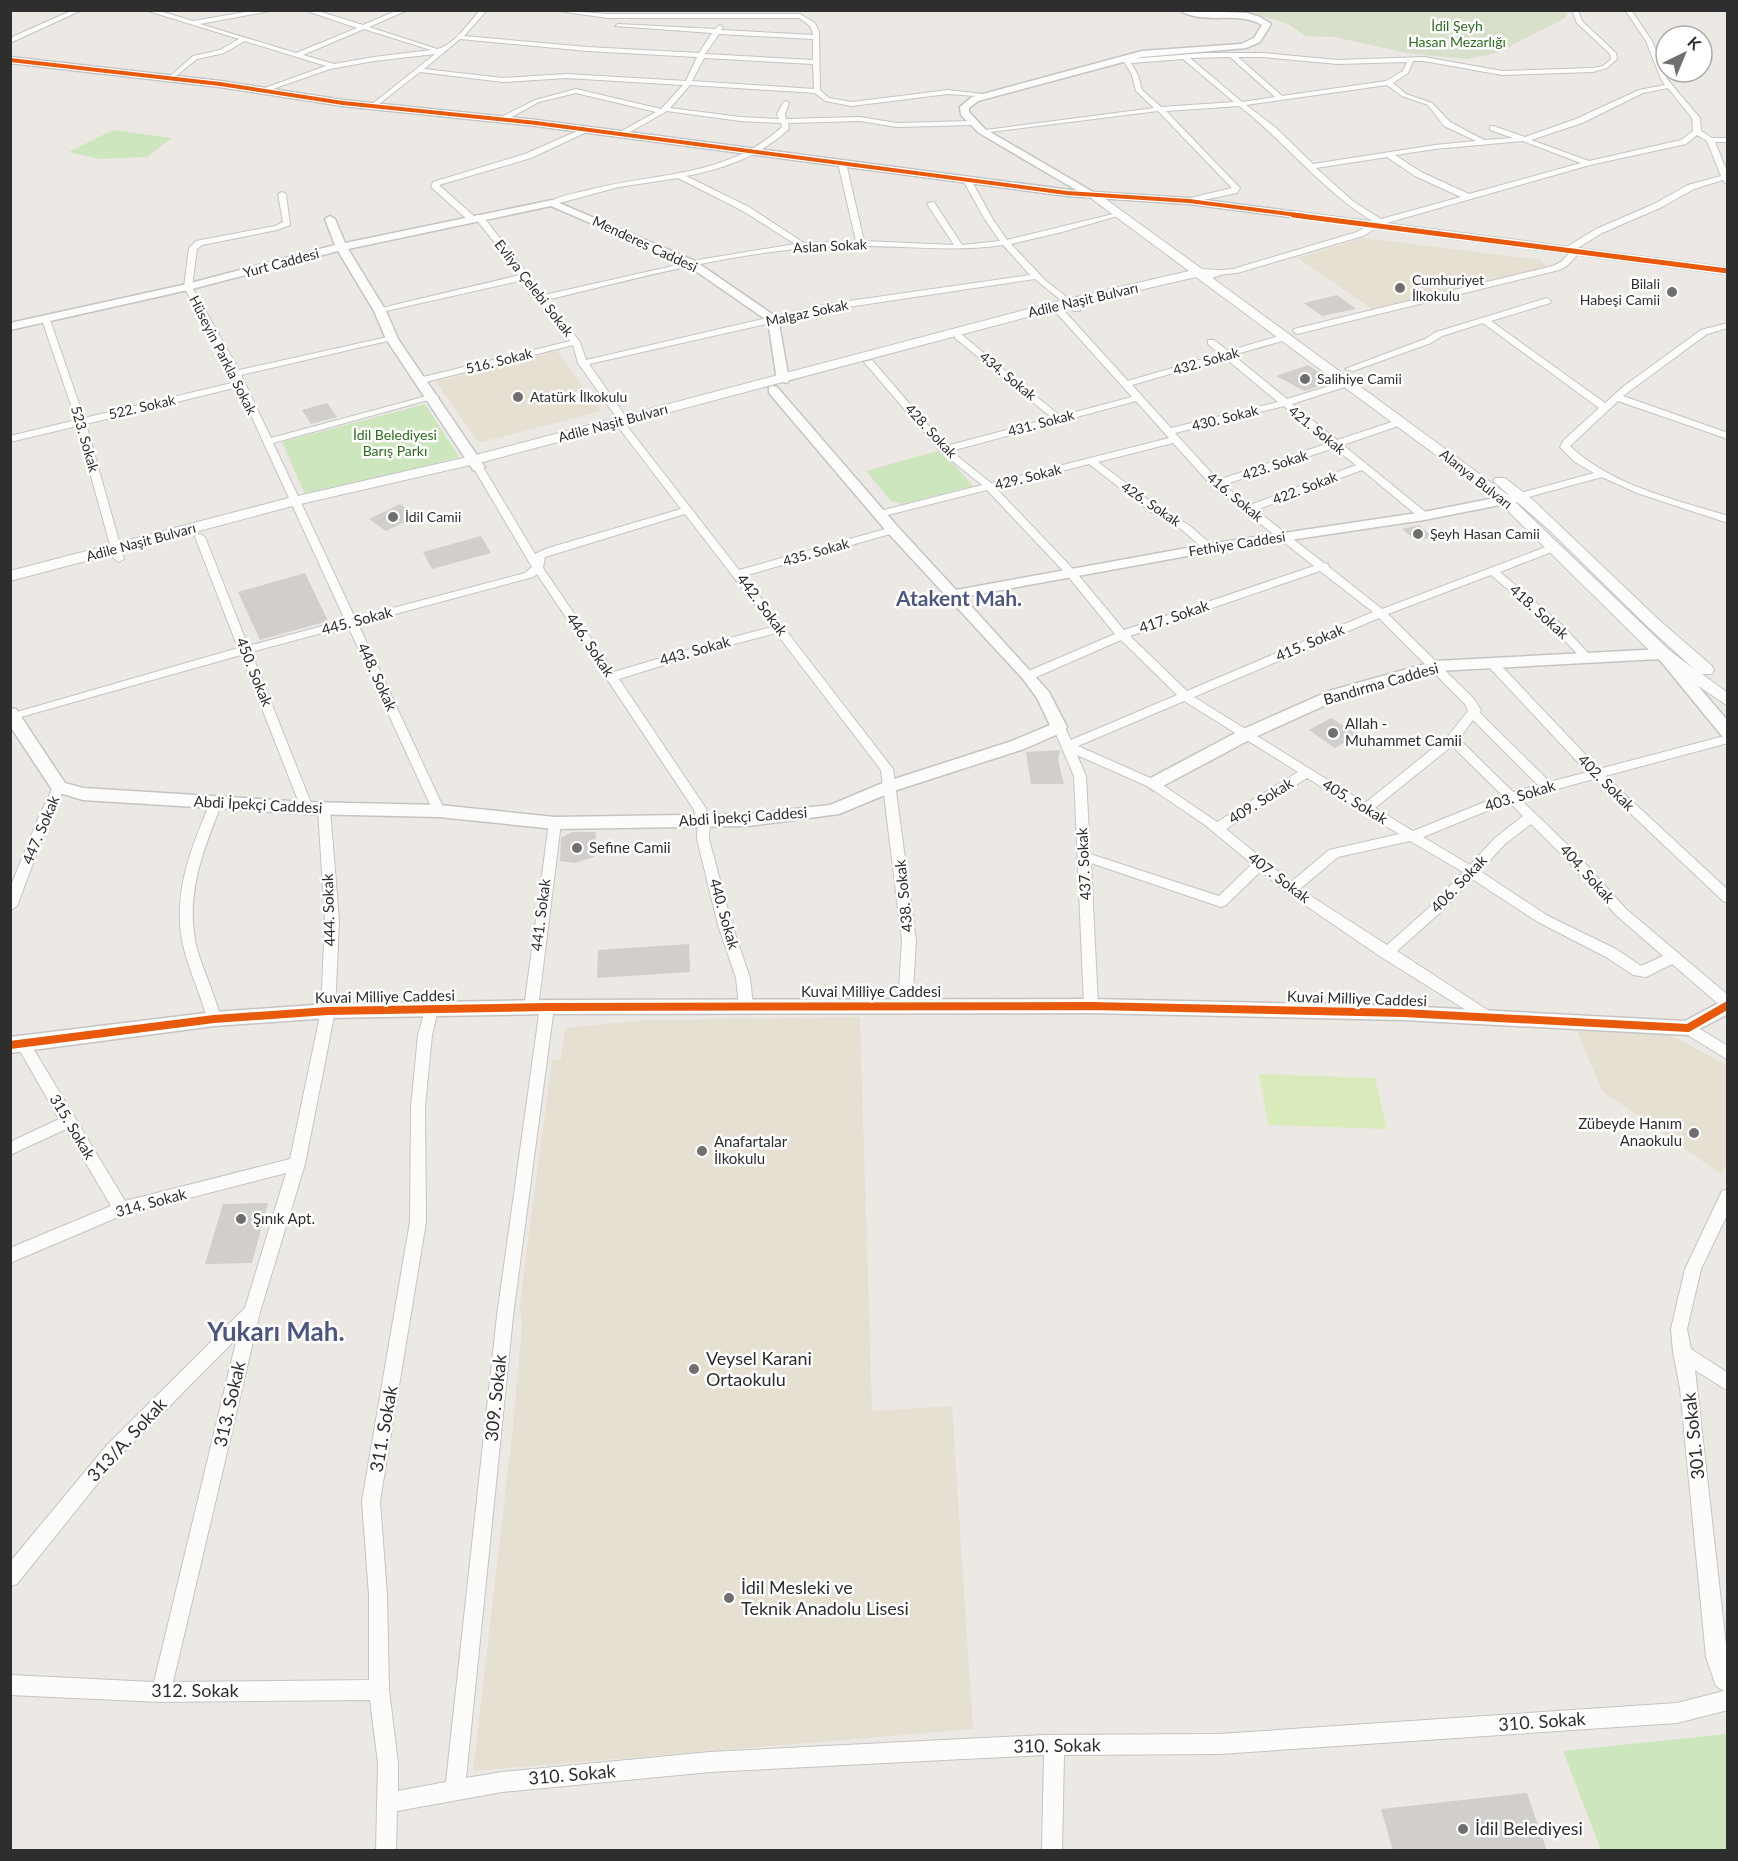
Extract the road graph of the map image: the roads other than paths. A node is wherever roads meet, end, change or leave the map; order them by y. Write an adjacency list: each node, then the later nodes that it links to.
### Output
1 (79, 10): 19 (street)
2 (148, 10): 12 (street)
3 (272, 10): 12 (street)
4 (307, 10): 14 (street)
5 (405, 10): 14 (street)
6 (484, 10): 16 (street)
7 (554, 10): 11 (street)
8 (1183, 10): 25 (street)
9 (1575, 10): 26 (street)
10 (1628, 10): 34 (street)
11 (727, 16): 15 (street); 17 (street)
12 (192, 24): 18 (street)
13 (618, 26): 15 (street)
14 (363, 28): 20 (street); 21 (street)
15 (718, 32): 17 (street); 23 (street)
16 (458, 37): 20 (street); 23 (street)
17 (816, 37): 28 (street)
18 (244, 39): 21 (street); 31 (street)
19 (10, 41)
20 (442, 51): 29 (street); 30 (street)
21 (297, 55): 29 (street)
22 (1232, 55): 24 (street); 26 (street); 38 (street)
23 (701, 56): 28 (street); 32 (street)
24 (1184, 56): 25 (street); 40 (street)
25 (1126, 59): 37 (street); 42 (street)
26 (1411, 59): 33 (street)
27 (10, 60): 31 (street)
28 (815, 62): 36 (street)
29 (333, 66): 35 (street)
30 (418, 70): 32 (street); 41 (street)
31 (171, 78): 35 (street)
32 (688, 83): 36 (street); 43 (street)
33 (1388, 83): 38 (street); 55 (street)
34 (1670, 86): 50 (street); 52 (street)
35 (264, 90): 41 (street)
36 (817, 91): 37 (street)
37 (989, 94): 46 (street)
38 (1280, 98): 40 (street)
39 (786, 103): 45 (street)
40 (1239, 104): 42 (street); 60 (street)
41 (373, 106): 44 (street)
42 (1160, 109): 49 (street); 67 (street)
43 (663, 110): 44 (street); 45 (street); 51 (street)
44 (504, 119): 48 (street)
45 (785, 121): 46 (street); 56 (street)
46 (972, 123): 49 (street)
47 (1493, 128): 52 (street)
48 (587, 130): 51 (street); 71 (street, Evliya Çelebi Sokak)
49 (982, 131): 65 (street)
50 (1697, 132): 53 (street); 59 (street)
51 (621, 135): 56 (street)
52 (1526, 139): 55 (street); 59 (street)
53 (1710, 140): 54 (street); 63 (street)
54 (1728, 140)
55 (1482, 142): 57 (street)
56 (756, 152): 58 (street); 61 (street)
57 (1389, 155): 60 (street); 66 (street)
58 (842, 163): 62 (street); 74 (street)
59 (1588, 164): 66 (street)
60 (1312, 166): 73 (street)
61 (681, 177): 68 (street); 76 (street)
62 (967, 180): 65 (street); 75 (street, 416. Sokak)
63 (1726, 180): 79 (street, 432. Sokak)
64 (282, 194): 85 (street, Hüseyin Parkla Sokak)
65 (1096, 197): 67 (street); 70 (main road); 82 (main road)
66 (1468, 197): 73 (street)
67 (1189, 201): 73 (street)
68 (552, 203): 71 (street, Yurt Caddesi); 80 (street, Menderes Caddesi)
69 (931, 204): 78 (street)
70 (1117, 215): 75 (street, Aslan Sokak); 82 (main road)
71 (476, 218): 77 (street, Yurt Caddesi); 83 (street, Evliya Çelebi Sokak)
72 (330, 219): 77 (street)
73 (1377, 224): 79 (street); 82 (street)
74 (860, 243): 76 (street, Aslan Sokak); 78 (street, Aslan Sokak)
75 (1006, 245): 78 (street, Aslan Sokak); 84 (street, 416. Sokak)
76 (803, 246): 80 (street, Aslan Sokak)
77 (341, 247): 85 (street, Yurt Caddesi); 89 (street)
78 (960, 248)
79 (1572, 250): 81 (street); 95 (street, 432. Sokak)
80 (692, 262): 86 (street, Aslan Sokak); 91 (street, Menderes Caddesi)
81 (1728, 271)
82 (1206, 275): 88 (main road, Adile Naşit Bulvarı); 95 (main road, Alanya Bulvarı)
83 (524, 277): 86 (street, Evliya Çelebi Sokak); 89 (street)
84 (1034, 277): 88 (street, 416. Sokak); 91 (street, Malgaz Sokak)
85 (188, 287): 90 (street, Yurt Caddesi); 103 (street, Hüseyin Parkla Sokak)
86 (543, 298): 98 (street, Evliya Çelebi Sokak)
87 (1547, 301): 92 (street, 430. Sokak)
88 (1065, 308): 96 (main road, Adile Naşit Bulvarı); 107 (street, 416. Sokak); 108 (main road, Adile Naşit Bulvarı)
89 (380, 311): 97 (street)
90 (46, 320): 94 (street, Yurt Caddesi); 115 (street, 523. Sokak)
91 (774, 320): 102 (street, Malgaz Sokak); 108 (street)
92 (1484, 320): 104 (street, 430. Sokak); 113 (street)
93 (1728, 325): 109 (street)
94 (10, 327)
95 (1291, 334): 100 (street, 432. Sokak); 104 (main road, Alanya Bulvarı)
96 (958, 336): 101 (main road, Adile Naşit Bulvarı); 114 (street, 434. Sokak)
97 (392, 339): 103 (street); 105 (street)
98 (576, 342): 102 (street, Evliya Çelebi Sokak); 105 (street, 516. Sokak)
99 (1211, 342): 100 (street, 421. Sokak)
100 (1227, 356): 107 (street, 432. Sokak); 112 (street, 421. Sokak)
101 (869, 362): 108 (main road, Adile Naşit Bulvarı); 123 (street, 428. Sokak)
102 (583, 363): 117 (street, Evliya Çelebi Sokak)
103 (236, 373): 106 (street, Hüseyin Parkla Sokak)
104 (1349, 376): 112 (street, 430. Sokak); 116 (main road, Alanya Bulvarı); 130 (main road, Alanya Bulvarı)
105 (423, 380): 110 (street)
106 (239, 384): 115 (street, 522. Sokak); 121 (street, Hüseyin Parkla Sokak)
107 (1126, 384): 111 (street, 416. Sokak)
108 (778, 385): 117 (main road, Adile Naşit Bulvarı); 135 (street)
109 (1617, 397): 113 (street); 119 (street)
110 (434, 398): 121 (street); 125 (street)
111 (1138, 398): 114 (street, 431. Sokak); 118 (street, 416. Sokak)
112 (1284, 404): 118 (street, 430. Sokak); 122 (street, 421. Sokak)
113 (1605, 408): 127 (street)
114 (1057, 417): 123 (street, 431. Sokak)
115 (81, 422): 120 (street, 522. Sokak); 143 (street, 523. Sokak)
116 (1401, 422): 122 (street, 423. Sokak); 131 (main road, Alanya Bulvarı)
117 (624, 424): 125 (main road, Adile Naşit Bulvarı); 134 (street, 442. Sokak)
118 (1173, 435): 124 (street, 429. Sokak); 128 (street, 416. Sokak)
119 (1728, 436)
120 (10, 439)
121 (268, 442): 132 (street, Hüseyin Parkla Sokak)
122 (1335, 446): 126 (street, 421. Sokak); 128 (street, 423. Sokak)
123 (944, 450): 129 (street, 428. Sokak)
124 (1091, 461): 129 (street, 429. Sokak); 142 (street, 426. Sokak)
125 (476, 463): 132 (main road, Adile Naşit Bulvarı); 145 (street, 446. Sokak)
126 (1362, 467): 133 (street, 422. Sokak); 136 (street, 421. Sokak)
127 (1604, 474): 130 (street); 137 (street)
128 (1216, 484): 133 (street, 416. Sokak)
129 (990, 487): 135 (street, 429. Sokak); 147 (street, 428. Sokak)
130 (1521, 496): 131 (street, Fethiye Caddesi); 157 (main road, Alanya Bulvarı)
131 (1503, 498): 136 (street, Fethiye Caddesi); 141 (main road, Alanya Bulvarı)
132 (297, 506): 139 (main road, Adile Naşit Bulvarı); 143 (main road, Adile Naşit Bulvarı); 153 (street, 448. Sokak)
133 (1249, 509): 140 (street, 416. Sokak)
134 (689, 510): 145 (street, 445. Sokak); 148 (street, 442. Sokak)
135 (880, 514): 138 (street)
136 (1424, 516): 140 (street, Fethiye Caddesi)
137 (1728, 520)
138 (893, 530): 148 (street, 435. Sokak); 151 (street)
139 (200, 537): 143 (main road, Adile Naşit Bulvarı); 156 (street, 450. Sokak)
140 (1285, 537): 142 (street, Fethiye Caddesi); 144 (street, 416. Sokak)
141 (1555, 547): 146 (street, 415. Sokak); 158 (main road, Alanya Bulvarı)
142 (1209, 548): 147 (street, Fethiye Caddesi)
143 (117, 554): 149 (main road, Adile Naşit Bulvarı); 150 (main road, Adile Naşit Bulvarı)
144 (1324, 566): 152 (street, 416. Sokak); 155 (street, 417. Sokak)
145 (538, 568): 153 (street, 445. Sokak); 163 (street, 446. Sokak)
146 (1491, 570): 152 (street, 415. Sokak); 159 (street, 418. Sokak)
147 (1071, 573): 151 (street, Fethiye Caddesi); 155 (street, 405. Sokak)
148 (738, 574): 154 (street, 442. Sokak)
149 (10, 576)
150 (10, 587)
151 (952, 596): 162 (street)
152 (1381, 613): 161 (street, 416. Sokak); 165 (street, 415. Sokak)
153 (352, 623): 156 (street, 445. Sokak); 186 (street, 448. Sokak)
154 (779, 629): 163 (street, 443. Sokak); 178 (street, 442. Sokak)
155 (1122, 635): 162 (street, 417. Sokak); 165 (street, 405. Sokak)
156 (245, 650): 168 (street, 445. Sokak); 183 (street, 450. Sokak)
157 (1684, 652): 158 (street, Bandırma Caddesi); 164 (main road, Alanya Bulvarı)
158 (1663, 654): 159 (street, Bandırma Caddesi); 166 (main road, Alanya Bulvarı); 170 (street)
159 (1585, 656): 160 (street, Bandırma Caddesi)
160 (1491, 662): 161 (street, Bandırma Caddesi); 176 (street, 402. Sokak)
161 (1436, 666): 167 (street, 416. Sokak); 171 (street, Bandırma Caddesi)
162 (1028, 676): 169 (street)
163 (612, 677): 188 (street, 446. Sokak)
164 (1728, 687)
165 (1185, 696): 171 (street, 405. Sokak); 174 (street, 415. Sokak)
166 (1728, 701)
167 (1474, 710): 172 (street); 180 (street, 416. Sokak)
168 (12, 715): 179 (street)
169 (1059, 727): 174 (street, 437. Sokak); 178 (street, Abdi İpekçi Caddesi)
170 (1728, 732)
171 (1245, 735): 175 (street, 405. Sokak); 177 (street, Bandırma Caddesi)
172 (1452, 739): 181 (street, 404. Sokak); 185 (street)
173 (1728, 739): 176 (street, 403. Sokak)
174 (1067, 746): 177 (street, 407. Sokak); 192 (street, 437. Sokak)
175 (1306, 772): 185 (street, 405. Sokak); 190 (street, 409. Sokak)
176 (1596, 774): 180 (street, 403. Sokak); 196 (street, 402. Sokak)
177 (1153, 784): 190 (street, 407. Sokak)
178 (891, 786): 188 (street, Abdi İpekçi Caddesi); 202 (street, 438. Sokak)
179 (59, 787): 182 (street, Abdi İpekçi Caddesi); 197 (street, 447. Sokak)
180 (1548, 788): 181 (street, 403. Sokak)
181 (1510, 796): 187 (street, 404. Sokak); 191 (street, 403. Sokak)
182 (216, 803): 183 (street, Abdi İpekçi Caddesi); 208 (street)
183 (307, 808): 184 (street, Abdi İpekçi Caddesi)
184 (324, 809): 186 (street, Abdi İpekçi Caddesi); 206 (street, 444. Sokak)
185 (1366, 809): 191 (street, 405. Sokak)
186 (439, 812): 189 (street, Abdi İpekçi Caddesi)
187 (1532, 816): 194 (street, 406. Sokak); 199 (street, 404. Sokak)
188 (704, 822): 189 (street, Abdi İpekçi Caddesi); 201 (street, 440. Sokak)
189 (555, 823): 204 (street, 441. Sokak)
190 (1216, 829): 193 (street, 407. Sokak)
191 (1412, 836): 194 (street, 405. Sokak); 195 (street, 403. Sokak)
192 (1083, 856): 193 (street); 203 (street, 437. Sokak)
193 (1259, 865): 195 (street, 407. Sokak)
194 (1470, 872): 198 (street, 406. Sokak); 199 (street, 405. Sokak)
195 (1291, 889): 198 (street, 407. Sokak)
196 (1728, 898)
197 (10, 906)
198 (1386, 953): 207 (street, 407. Sokak)
199 (1673, 957): 200 (street, 404. Sokak)
200 (1728, 1005): 209 (street)
201 (746, 1006): 202 (street, Kuvai Milliye Caddesi); 204 (street, Kuvai Milliye Caddesi)
202 (905, 1006): 203 (street, Kuvai Milliye Caddesi)
203 (1091, 1006): 207 (street, Kuvai Milliye Caddesi)
204 (539, 1007): 205 (street, Kuvai Milliye Caddesi); 228 (street, 309. Sokak)
205 (431, 1010): 206 (street, Kuvai Milliye Caddesi); 224 (street, 311. Sokak)
206 (328, 1011): 208 (street, Kuvai Milliye Caddesi); 214 (street, 313. Sokak)
207 (1488, 1017): 209 (street, Kuvai Milliye Caddesi)
208 (214, 1020): 210 (street, Kuvai Milliye Caddesi)
209 (1688, 1028): 211 (street)
210 (17, 1045): 212 (street, 315. Sokak)
211 (1728, 1054)
212 (69, 1122): 213 (street); 216 (street, 315. Sokak)
213 (10, 1149)
214 (297, 1164): 216 (street, 314. Sokak); 218 (street, 313. Sokak)
215 (1728, 1196): 219 (street, 301. Sokak)
216 (121, 1209): 217 (street, 314. Sokak)
217 (10, 1256)
218 (252, 1312): 221 (street, 313/A. Sokak); 225 (street, 313. Sokak)
219 (1681, 1352): 220 (street); 222 (street, 301. Sokak)
220 (1728, 1383)
221 (10, 1577)
222 (1728, 1683)
223 (10, 1685): 225 (street, 312. Sokak)
224 (379, 1690): 225 (street, 312. Sokak); 229 (street, 311. Sokak)
225 (161, 1692)
226 (1728, 1700): 227 (street, 310. Sokak)
227 (1054, 1744): 228 (street, 310. Sokak); 231 (street)
228 (455, 1791): 229 (street, 310. Sokak)
229 (387, 1803): 230 (street, 311. Sokak)
230 (386, 1851)
231 (1052, 1851)

